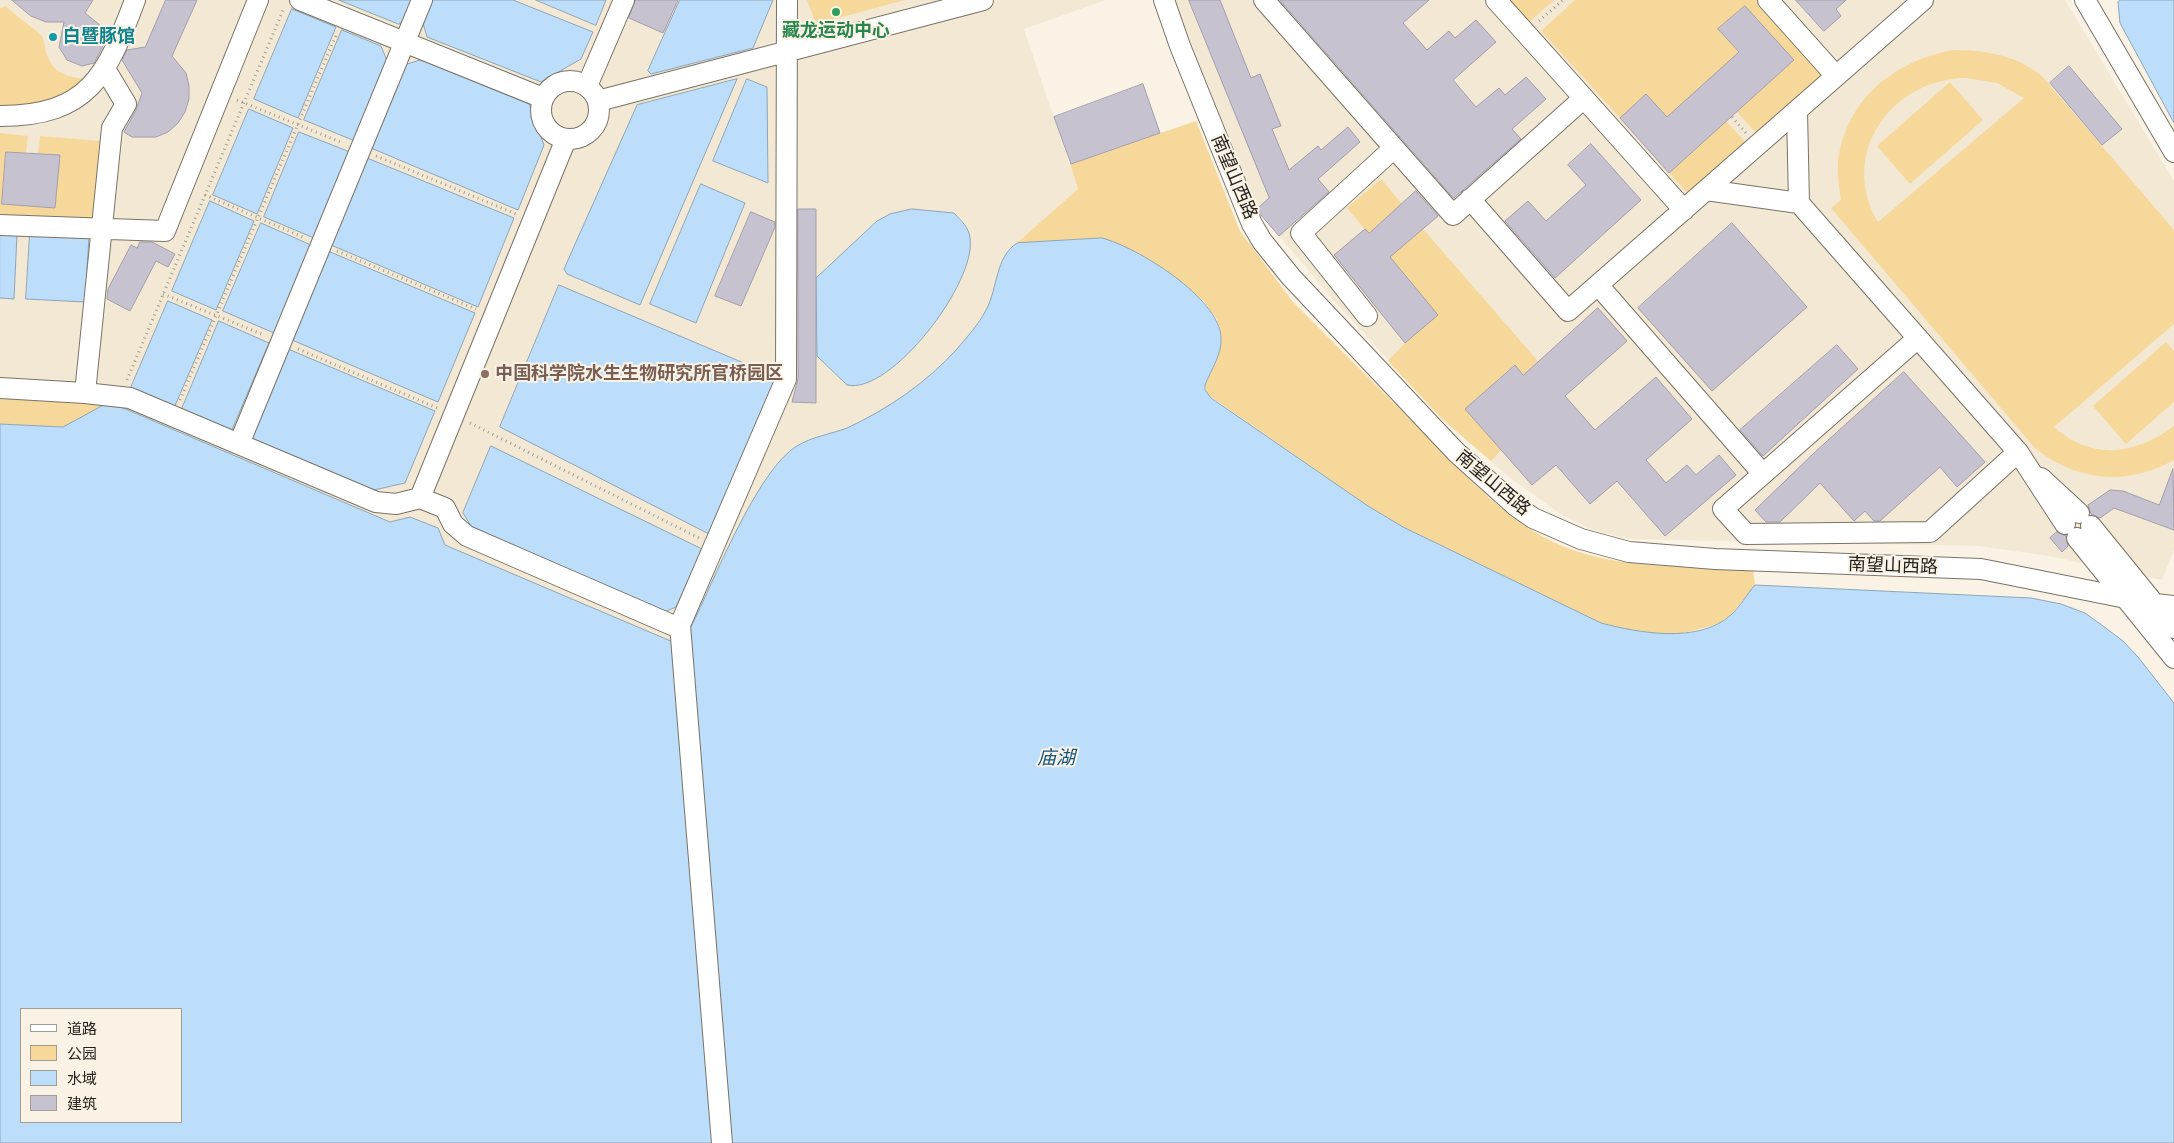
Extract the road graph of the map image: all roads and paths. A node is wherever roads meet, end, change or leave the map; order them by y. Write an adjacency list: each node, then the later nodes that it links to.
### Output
1 (135, 0): 20 (street)
2 (258, 0): 37 (street)
3 (288, 0): 31 (path)
4 (300, 0): 16 (street)
5 (422, 0): 18 (street)
6 (624, 0): 22 (street)
7 (787, 0): 19 (street)
8 (983, 0): 19 (street)
9 (1164, 0): 57 (street, 南望山西路)
10 (1264, 0): 28 (street)
11 (1496, 0): 17 (street)
12 (1563, 0): 17 (path)
13 (1768, 0): 21 (street)
14 (1923, 0): 21 (street)
15 (2090, 2): 29 (street)
16 (344, 18): 18 (street); 35 (path)
17 (1526, 34): 24 (street)
18 (405, 42): 23 (street); 38 (street)
19 (785, 52): 22 (street); 56 (street)
20 (105, 69): 26 (street); 37 (street)
21 (1836, 76): 25 (street)
22 (593, 93): 23 (street); 27 (street)
23 (543, 98): 27 (street)
24 (1584, 98): 32 (street); 34 (street)
25 (1797, 111): 30 (street); 33 (street)
26 (0, 116)
27 (566, 139): 43 (street)
28 (1394, 148): 32 (street); 42 (street)
29 (2174, 152)
30 (1706, 190): 33 (street); 34 (street)
31 (205, 195): 35 (path); 40 (path)
32 (1470, 199): 39 (street)
33 (1799, 203): 44 (street)
34 (1684, 210): 39 (street)
35 (258, 218): 38 (path); 41 (path)
36 (0, 225): 37 (street)
37 (101, 230): 47 (street)
38 (322, 245): 43 (path); 45 (street)
39 (1598, 286): 53 (street)
40 (163, 294): 41 (path); 48 (path)
41 (216, 316): 45 (path); 50 (path)
42 (1367, 316)
43 (494, 317): 49 (street)
44 (1918, 338): 52 (street); 53 (street)
45 (281, 342): 49 (path); 51 (street)
46 (0, 388): 47 (street)
47 (85, 393): 48 (street)
48 (120, 397): 50 (street)
49 (454, 415): 54 (street); 56 (path)
50 (173, 416): 51 (street)
51 (239, 444): 54 (street)
52 (2022, 458): 53 (street); 55 (street)
53 (1763, 474)
54 (420, 498): 59 (street)
55 (2078, 525): 57 (street); 58 (street)
56 (714, 546): 59 (street)
57 (2126, 597): 58 (street, 南望山西路); 58 (street)
58 (2167, 618): 60 (street)
59 (680, 625): 61 (street)
60 (2174, 658)
61 (722, 1143)

